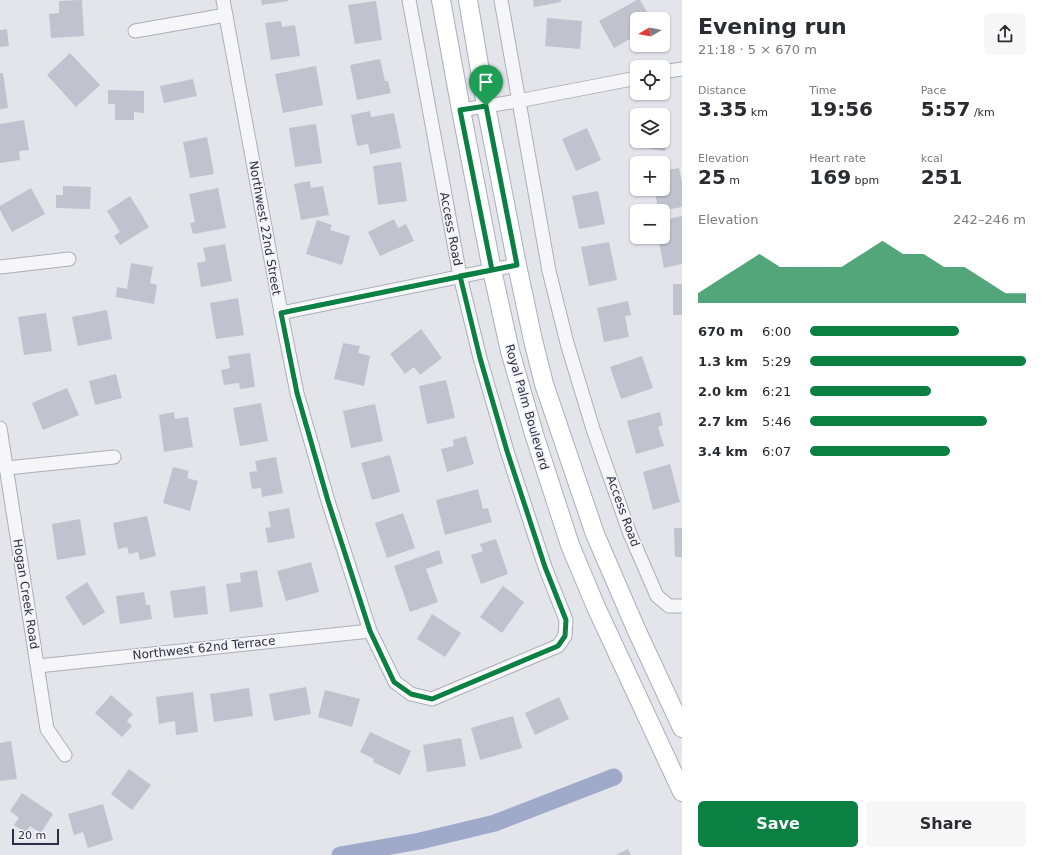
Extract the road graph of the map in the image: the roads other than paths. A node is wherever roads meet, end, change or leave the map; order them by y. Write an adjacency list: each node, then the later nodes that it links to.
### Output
1 (223, 0): 6 (street, Northwest 22nd Street)
2 (409, 0): 18 (street, Access Road)
3 (441, 0): 13 (main road, Royal Palm Boulevard)
4 (468, 0): 12 (main road, Royal Palm Boulevard)
5 (501, 0): 11 (street, Access Road)
6 (226, 15): 7 (street); 19 (street, Northwest 22nd Street)
7 (135, 31)
8 (682, 69): 9 (street)
9 (670, 71)
10 (630, 79): 11 (street)
11 (518, 101): 12 (street); 23 (street, Access Road)
12 (486, 106): 13 (street); 15 (main road, Royal Palm Boulevard)
13 (460, 110): 17 (main road, Royal Palm Boulevard)
14 (68, 259): 16 (street)
15 (517, 265): 17 (street); 27 (main road, Royal Palm Boulevard)
16 (0, 267)
17 (492, 270): 18 (street); 29 (main road, Royal Palm Boulevard)
18 (460, 276): 19 (street); 25 (street, Access Road)
19 (281, 313): 24 (street, Northwest 22nd Street)
20 (0, 428): 22 (street, Hogan Creek Road)
21 (114, 457): 22 (street)
22 (6, 468): 26 (street, Hogan Creek Road)
23 (681, 606)
24 (370, 631): 25 (street, Northwest 22nd Street); 26 (street, Northwest 62nd Terrace)
25 (565, 636)
26 (38, 666): 28 (street, Hogan Creek Road)
27 (682, 728)
28 (65, 755)
29 (682, 792)

